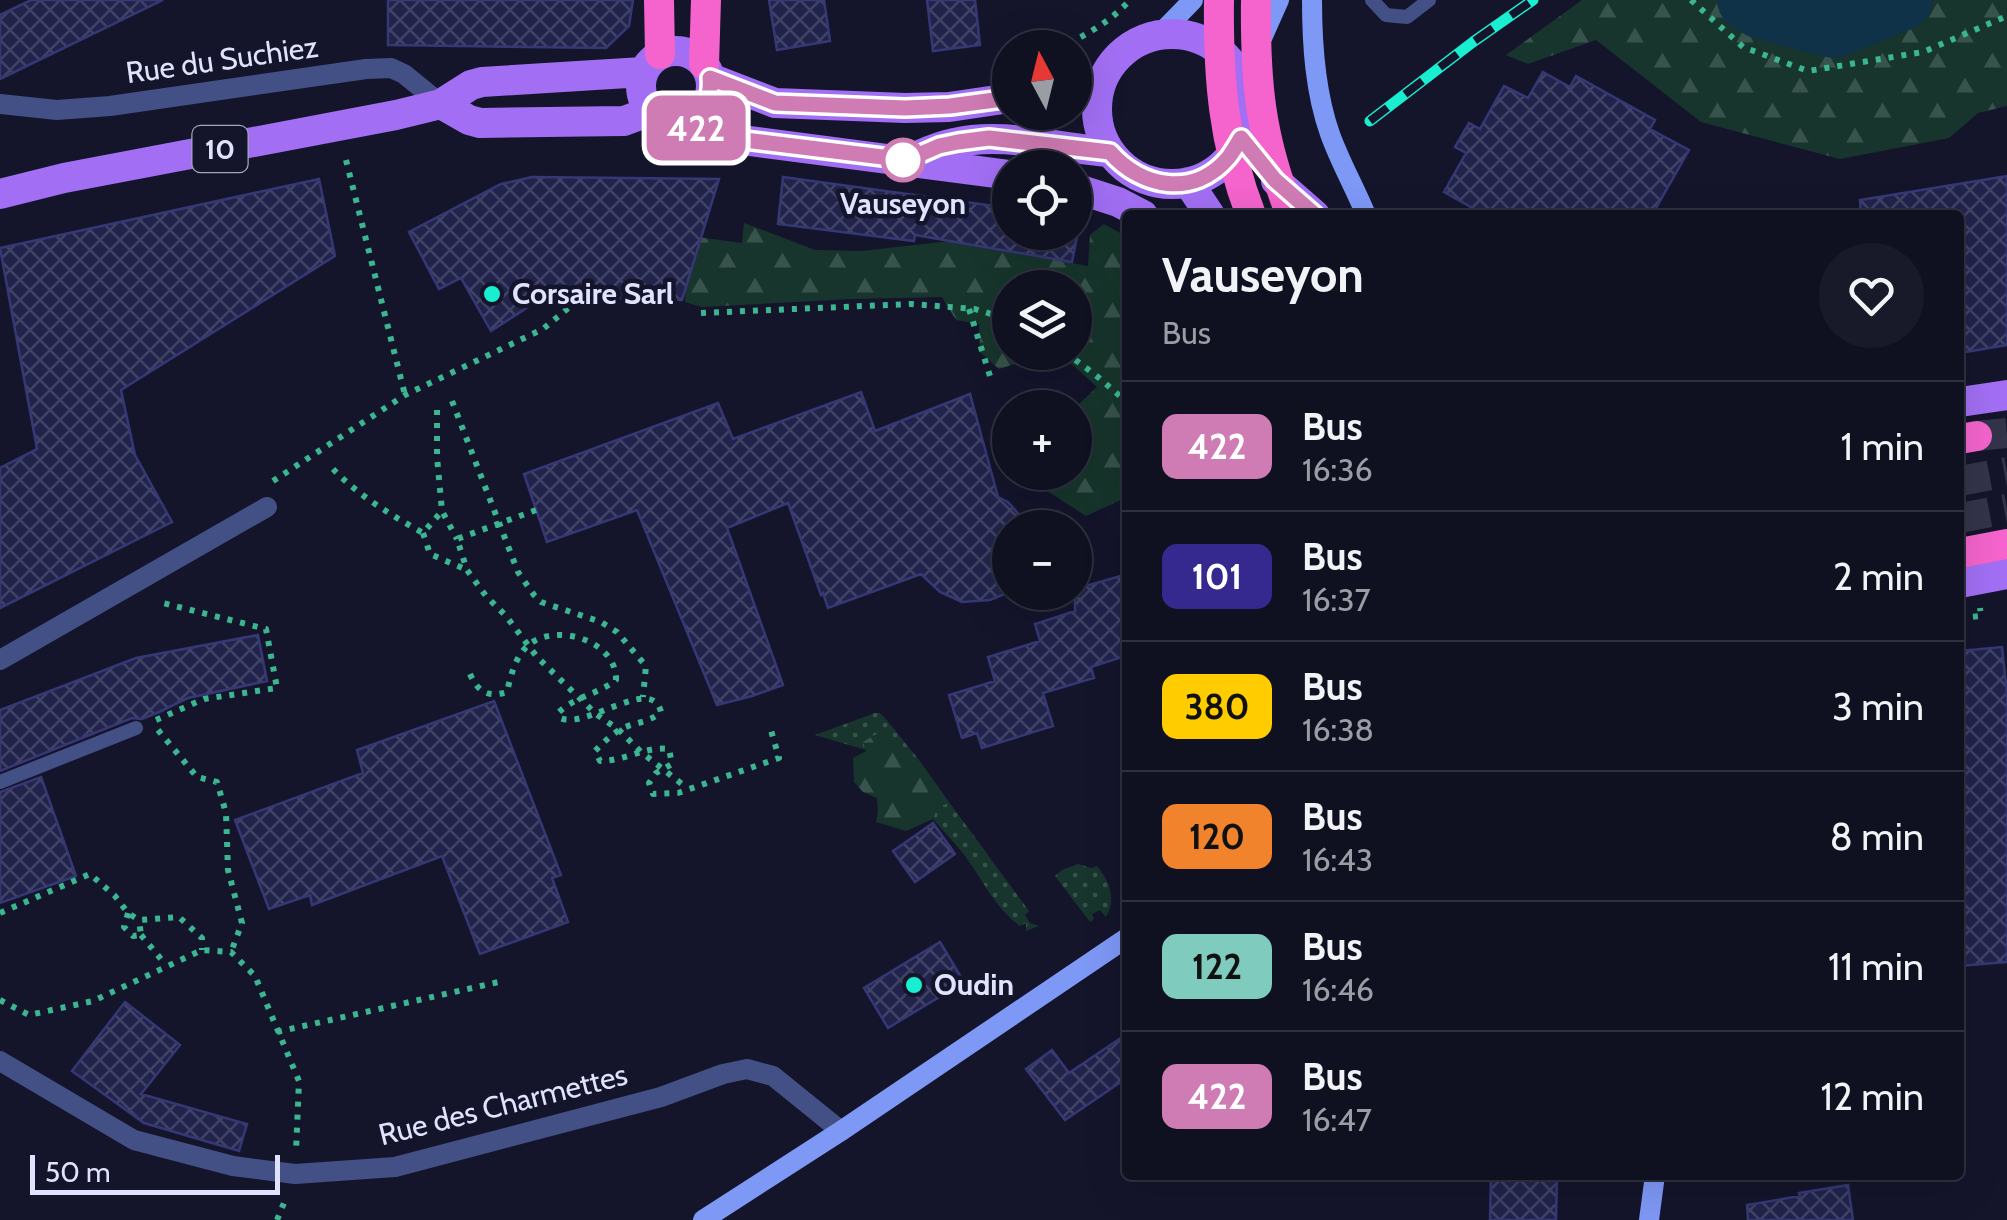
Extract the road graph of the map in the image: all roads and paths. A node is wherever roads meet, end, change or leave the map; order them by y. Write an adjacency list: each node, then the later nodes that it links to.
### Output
1 (659, 0): 16 (highway)
2 (706, 0): 17 (highway)
3 (1130, 0): 13 (path)
4 (1193, 0): 14 (street)
5 (1219, 0): 35 (highway)
6 (1256, 0): 36 (highway)
7 (1279, 0): 19 (street)
8 (1312, 0): 38 (street)
9 (1372, 0): 10 (lane)
10 (1429, 0)
11 (1692, 0): 12 (path)
12 (2007, 16)
13 (1091, 30)
14 (1160, 34): 15 (main road); 19 (main road)
15 (1114, 61): 18 (main road); 26 (main road)
16 (651, 63): 17 (main road); 22 (main road, 10); 23 (main road)
17 (707, 71): 20 (main road); 24 (main road)
18 (1092, 71)
19 (1242, 83): 25 (main road)
20 (992, 100)
21 (0, 104): 22 (street, Rue du Suchiez)
22 (441, 104): 23 (main road); 31 (main road, 10)
23 (651, 111): 24 (main road)
24 (685, 120): 28 (main road)
25 (1241, 138): 30 (main road); 37 (main road)
26 (1110, 152): 28 (main road); 30 (main road)
27 (346, 160): 45 (path)
28 (907, 160): 29 (main road)
29 (992, 172)
30 (1188, 182): 34 (main road)
31 (0, 194)
32 (1092, 194): 33 (main road)
33 (1133, 210)
34 (1207, 210)
35 (1249, 210)
36 (1290, 210)
37 (1309, 210)
38 (1364, 210)
39 (572, 297): 45 (path)
40 (969, 309): 41 (path); 42 (path); 44 (path)
41 (701, 312)
42 (992, 315)
43 (1088, 370): 47 (path)
44 (990, 376)
45 (405, 395): 52 (path)
46 (2007, 395): 49 (main road)
47 (1122, 398)
48 (452, 401): 56 (path)
49 (1964, 401)
50 (438, 410): 55 (path)
51 (333, 469): 57 (path)
52 (270, 482)
53 (268, 507): 68 (street)
54 (536, 510): 56 (path)
55 (442, 511): 57 (path); 58 (path)
56 (500, 524): 58 (path); 70 (path)
57 (424, 533): 61 (path)
58 (457, 539): 61 (path)
59 (2007, 544): 60 (highway)
60 (1964, 552)
61 (467, 570): 67 (path)
62 (2007, 574): 63 (main road)
63 (1964, 581)
64 (146, 608): 86 (path)
65 (1980, 616): 66 (path)
66 (1964, 618)
67 (528, 646): 69 (path); 71 (path); 71 (path)
68 (0, 660)
69 (470, 674)
70 (643, 697): 72 (path); 75 (path)
71 (580, 698): 72 (path); 72 (path)
72 (596, 714): 75 (path)
73 (770, 727): 79 (path)
74 (136, 728): 78 (lane)
75 (619, 730): 76 (path); 76 (path)
76 (641, 752): 77 (path); 77 (path)
77 (663, 769): 79 (path); 79 (path)
78 (0, 782)
79 (688, 789)
80 (0, 912): 81 (path)
81 (128, 913): 82 (path); 83 (path)
82 (139, 920): 83 (path); 85 (path)
83 (141, 934): 87 (path)
84 (1122, 942): 92 (street)
85 (202, 950): 86 (path); 87 (path)
86 (231, 952): 90 (path)
87 (166, 965): 89 (path)
88 (503, 981): 90 (path)
89 (0, 1000)
90 (277, 1032): 93 (path)
91 (0, 1061): 93 (street, Rue des Charmettes)
92 (841, 1131): 93 (street, Rue des Charmettes); 96 (street)
93 (296, 1174): 95 (path)
94 (1654, 1180): 97 (street)
95 (278, 1220)
96 (703, 1220)
97 (1649, 1220)

